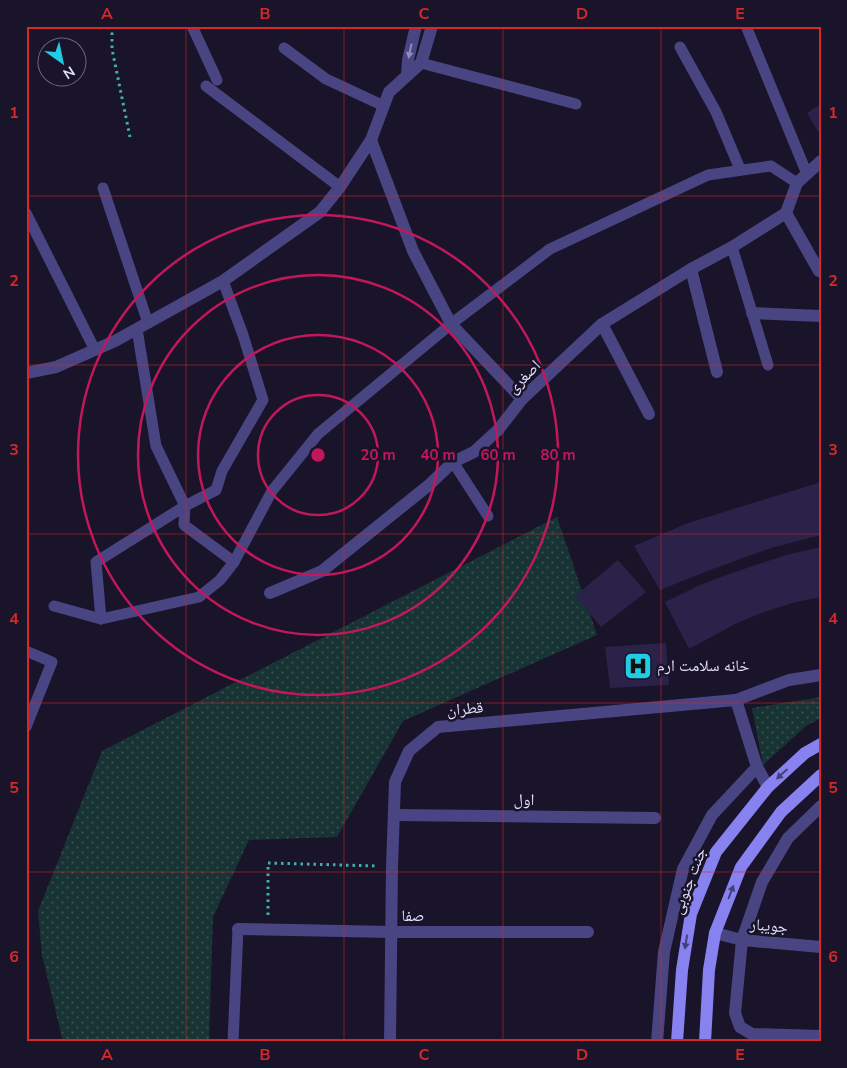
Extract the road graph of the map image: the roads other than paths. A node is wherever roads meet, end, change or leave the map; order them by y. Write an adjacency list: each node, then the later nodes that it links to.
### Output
1 (192, 26): 9 (lane)
2 (416, 26): 8 (street, one-way to 8)
3 (432, 26): 7 (street)
4 (746, 26): 16 (lane)
5 (680, 47): 15 (lane)
6 (284, 48): 12 (lane)
7 (421, 63): 8 (street); 11 (lane)
8 (407, 75): 12 (street)
9 (217, 80)
10 (206, 86): 18 (lane)
11 (576, 104)
12 (384, 106): 13 (street)
13 (371, 140): 18 (street); 28 (street)
14 (821, 161): 16 (street)
15 (740, 169): 17 (lane); 28 (lane)
16 (807, 174): 17 (street)
17 (797, 183): 21 (street)
18 (340, 187): 25 (street)
19 (103, 188): 30 (lane)
20 (26, 213): 31 (lane)
21 (786, 213): 22 (street, اصغری); 24 (street)
22 (732, 247): 23 (street, اصغری); 26 (lane)
23 (691, 269): 29 (street, اصغری); 33 (street)
24 (819, 271)
25 (222, 281): 30 (street); 38 (lane)
26 (752, 313): 27 (street); 32 (lane)
27 (821, 316)
28 (451, 324): 35 (street); 40 (lane)
29 (602, 324): 35 (street, اصغری); 36 (street)
30 (142, 326): 31 (street); 38 (lane)
31 (95, 350): 34 (street)
32 (768, 365)
33 (716, 372)
34 (26, 373)
35 (522, 400): 37 (street, اصغری)
36 (649, 414)
37 (453, 462): 39 (lane); 41 (street, اصغری)
38 (185, 506): 40 (lane); 43 (lane)
39 (488, 516)
40 (234, 562): 43 (lane)
41 (270, 593)
42 (54, 606): 43 (lane)
43 (101, 619)
44 (26, 650): 47 (lane)
45 (821, 675): 46 (street, قطران)
46 (736, 700): 49 (street); 53 (street, قطران)
47 (26, 727)
48 (821, 744): 51 (main road, جنت جنوبی, one-way to 51)
49 (757, 767): 51 (street); 64 (street)
50 (821, 775): 58 (main road, one-way to 50)
51 (768, 787): 65 (main road, جنت جنوبی, one-way to 65)
52 (821, 806): 59 (street)
53 (394, 815): 54 (street, اول); 56 (street, قطران)
54 (655, 818)
55 (238, 929): 56 (street, صفا); 62 (lane)
56 (392, 932): 57 (street, صفا); 63 (street, قطران)
57 (588, 932)
58 (715, 933): 59 (street, جویبار); 66 (main road)
59 (742, 940): 60 (street, جویبار); 61 (street)
60 (821, 947)
61 (821, 1036)
62 (233, 1042)
63 (390, 1042)
64 (657, 1042)
65 (677, 1042)
66 (705, 1042)

